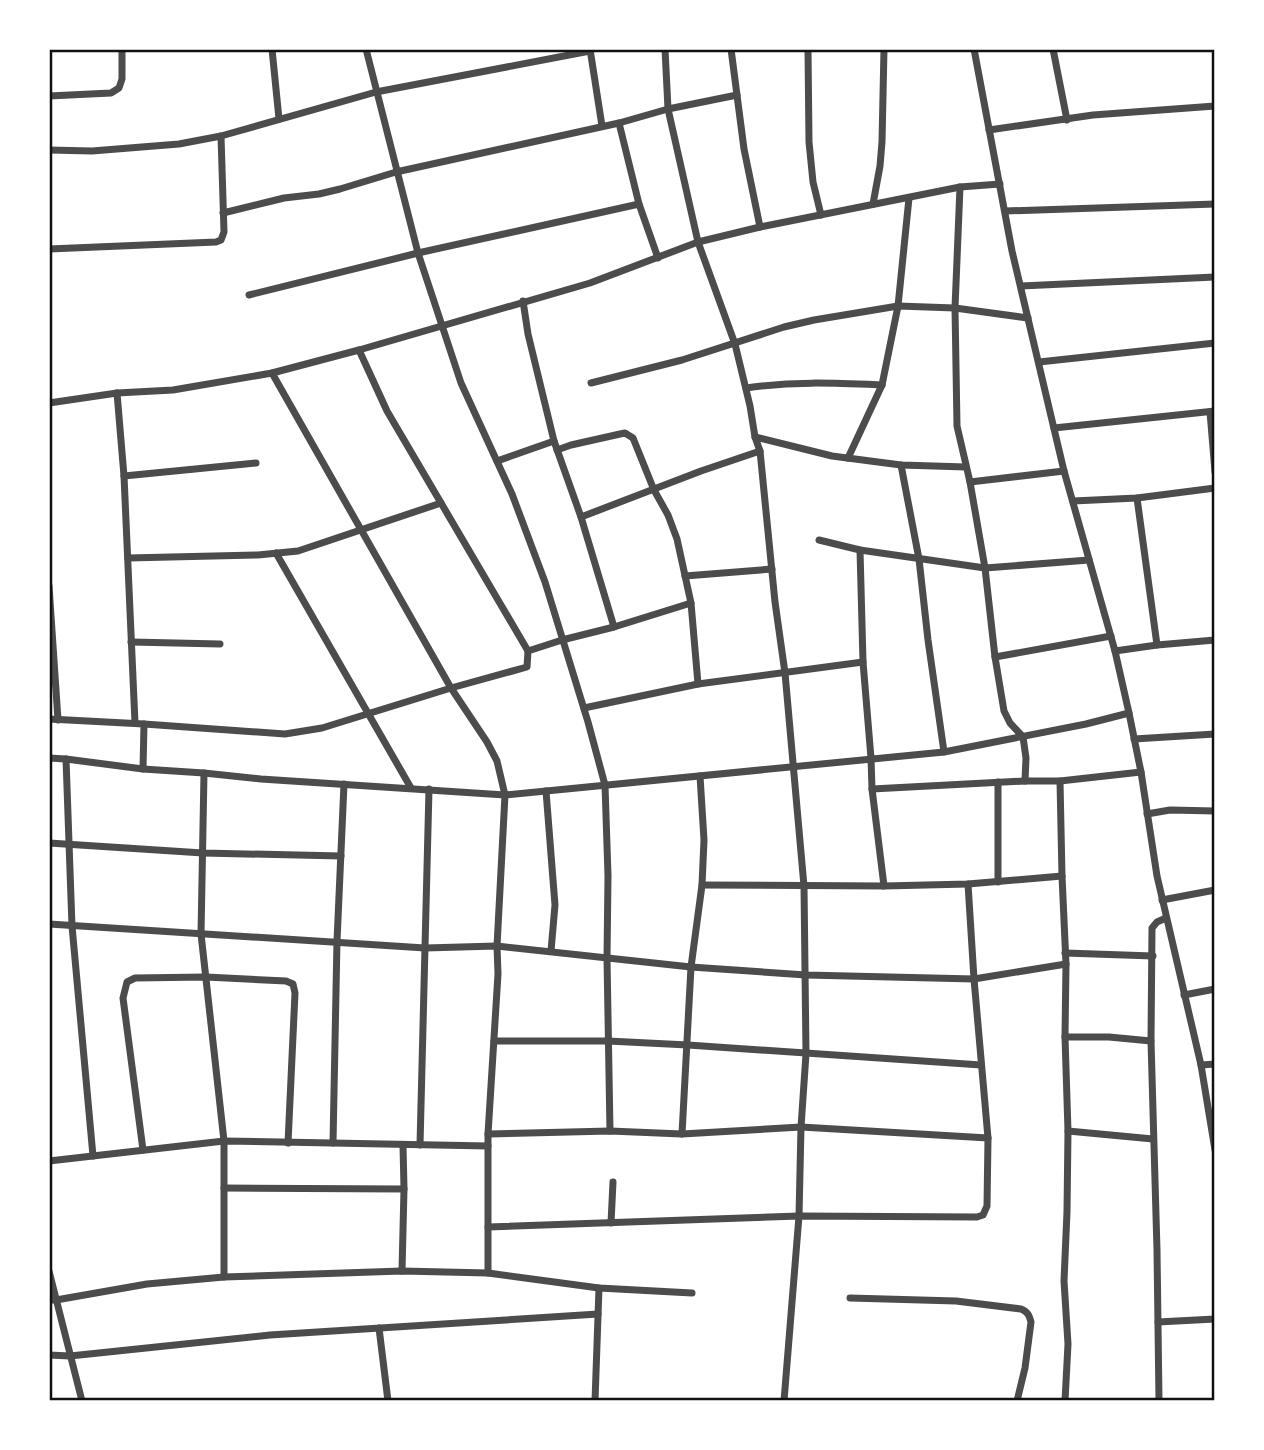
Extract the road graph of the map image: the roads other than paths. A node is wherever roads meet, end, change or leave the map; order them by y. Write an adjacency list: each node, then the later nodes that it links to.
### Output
1 (121, 49): 13 (street)
2 (272, 49): 16 (street)
3 (366, 49): 11 (street)
4 (665, 49): 15 (street)
5 (731, 49): 12 (street)
6 (808, 49): 32 (street)
7 (884, 49): 28 (street)
8 (974, 49): 20 (street)
9 (1053, 49): 17 (street)
10 (590, 50): 11 (street); 19 (street)
11 (376, 92): 16 (street); 23 (street)
12 (737, 95): 15 (street); 33 (street)
13 (49, 96)
14 (1215, 106): 17 (street)
15 (668, 109): 18 (street); 34 (street)
16 (279, 119): 21 (street)
17 (1067, 120): 20 (street)
18 (618, 123): 19 (street); 27 (street)
19 (602, 126): 23 (street)
20 (989, 130): 24 (street)
21 (221, 136): 22 (street); 31 (street)
22 (49, 150)
23 (396, 172): 31 (street); 36 (street)
24 (1000, 184): 25 (street); 30 (street)
25 (960, 187): 26 (street); 43 (street)
26 (909, 198): 28 (street); 42 (street)
27 (639, 204): 36 (street); 37 (street)
28 (873, 204): 32 (street)
29 (1215, 204): 30 (street)
30 (1005, 211): 39 (street)
31 (223, 213): 35 (street)
32 (821, 215): 33 (street)
33 (760, 228): 34 (street)
34 (698, 242): 37 (street); 47 (street)
35 (49, 249)
36 (418, 253): 40 (street); 45 (street)
37 (658, 258): 41 (street)
38 (1215, 277): 39 (street)
39 (1021, 286): 44 (street)
40 (249, 295)
41 (523, 302): 45 (street); 59 (street)
42 (898, 306): 43 (street); 47 (street); 52 (street)
43 (955, 308): 44 (street); 66 (street)
44 (1028, 317): 49 (street)
45 (442, 326): 48 (street); 63 (street)
46 (1215, 343): 49 (street)
47 (735, 344): 51 (street); 53 (street)
48 (359, 350): 50 (street); 75 (street)
49 (1039, 362): 57 (street)
50 (272, 373): 54 (street); 77 (street)
51 (591, 383)
52 (882, 385): 53 (street); 62 (street)
53 (746, 388): 58 (street)
54 (117, 393): 55 (street); 69 (street)
55 (49, 403)
56 (1213, 412): 57 (street); 68 (street)
57 (1054, 428): 67 (street)
58 (755, 437): 61 (street); 62 (street)
59 (554, 441): 60 (street); 63 (street)
60 (557, 450): 72 (street); 76 (street)
61 (760, 451): 72 (street); 85 (street)
62 (848, 458): 65 (street)
63 (497, 461): 91 (street)
64 (256, 463): 69 (street)
65 (901, 465): 66 (street); 82 (street)
66 (966, 467): 70 (street)
67 (1064, 471): 70 (street); 74 (street)
68 (1215, 472)
69 (124, 476): 81 (street)
70 (970, 482): 84 (street)
71 (1215, 488): 73 (street)
72 (654, 490): 76 (street); 86 (street)
73 (1137, 498): 74 (street); 95 (street)
74 (1073, 501): 83 (street)
75 (442, 503): 77 (street); 97 (street)
76 (581, 517): 89 (street)
77 (361, 530): 80 (street); 102 (street)
78 (819, 540): 79 (street)
79 (860, 550): 82 (street); 99 (street)
80 (276, 554): 81 (street); 105 (street)
81 (128, 558): 93 (street)
82 (919, 559): 84 (street); 111 (street)
83 (1089, 560): 84 (street); 90 (street)
84 (985, 568): 98 (street)
85 (772, 569): 86 (street); 100 (street)
86 (685, 576): 88 (street)
87 (49, 586): 106 (street)
88 (691, 603): 89 (street); 101 (street)
89 (614, 627): 91 (street)
90 (1111, 636): 96 (street); 98 (street)
91 (562, 640): 97 (street); 103 (street)
92 (1215, 640): 95 (street)
93 (131, 642): 94 (street); 107 (street)
94 (220, 644)
95 (1157, 645): 96 (street)
96 (1115, 651): 104 (street)
97 (528, 652): 102 (street)
98 (995, 657): 109 (street)
99 (863, 663): 100 (street); 113 (street)
100 (785, 673): 101 (street); 115 (street)
101 (698, 684): 103 (street)
102 (451, 688): 105 (street); 129 (street)
103 (584, 708): 124 (street)
104 (1129, 713): 109 (street); 110 (street)
105 (369, 714): 107 (street); 125 (street)
106 (53, 719): 107 (street)
107 (139, 724): 116 (street)
108 (1215, 734): 110 (street)
109 (1023, 737): 111 (street); 120 (street)
110 (1134, 739): 117 (street)
111 (944, 752): 113 (street)
112 (49, 758): 114 (street)
113 (871, 758): 115 (street); 127 (street)
114 (66, 759): 116 (street); 133 (street)
115 (793, 767): 119 (street); 140 (street)
116 (143, 769): 118 (street)
117 (1141, 772): 121 (street); 131 (street)
118 (204, 773): 123 (street); 134 (street)
119 (700, 776): 124 (street); 139 (street)
120 (1025, 781): 121 (street); 122 (street)
121 (1060, 781): 136 (street)
122 (998, 782): 127 (street); 137 (street)
123 (344, 784): 125 (street); 135 (street)
124 (606, 785): 128 (street); 154 (street)
125 (411, 788): 126 (street)
126 (429, 789): 129 (street); 150 (street)
127 (872, 789): 141 (street)
128 (546, 791): 129 (street); 151 (street)
129 (505, 795): 149 (street)
130 (1215, 811): 131 (street)
131 (1147, 814): 143 (street)
132 (49, 843): 133 (street)
133 (68, 844): 134 (street); 146 (street)
134 (203, 853): 135 (street); 147 (street)
135 (341, 856): 148 (street)
136 (1062, 876): 137 (street); 152 (street)
137 (998, 881): 138 (street)
138 (968, 884): 141 (street); 159 (street)
139 (702, 885): 140 (street); 156 (street)
140 (804, 886): 141 (street); 157 (street)
141 (884, 886)
142 (1215, 890): 143 (street)
143 (1162, 900): 144 (street)
144 (1166, 918): 153 (street); 161 (street)
145 (49, 925): 146 (street)
146 (72, 926): 147 (street); 187 (street)
147 (201, 934): 148 (street); 158 (street)
148 (337, 941): 150 (street); 181 (street)
149 (497, 946): 150 (street); 151 (street); 163 (street)
150 (425, 948): 183 (street)
151 (551, 951): 154 (street)
152 (1065, 953): 153 (street); 155 (street)
153 (1153, 956): 165 (street)
154 (607, 958): 156 (street); 164 (street)
155 (1066, 964): 159 (street); 162 (street)
156 (691, 967): 157 (street); 166 (street)
157 (806, 975): 159 (street); 167 (street)
158 (206, 977): 179 (street); 180 (street); 185 (street)
159 (974, 979): 169 (street)
160 (1215, 989): 161 (street)
161 (1184, 995): 170 (street)
162 (1065, 1037): 165 (street); 173 (street)
163 (494, 1041): 164 (street); 174 (street)
164 (608, 1041): 166 (street); 172 (street)
165 (1151, 1041): 178 (street)
166 (688, 1045): 167 (street); 175 (street)
167 (806, 1054): 169 (street); 171 (street)
168 (1215, 1064): 170 (street)
169 (981, 1065): 177 (street)
170 (1201, 1065): 176 (street)
171 (801, 1127): 175 (street); 177 (street); 192 (street)
172 (610, 1131): 174 (street); 175 (street)
173 (1068, 1131): 178 (street); 214 (street)
174 (488, 1134): 184 (street)
175 (682, 1134)
176 (1214, 1137): 186 (street)
177 (988, 1138): 192 (street)
178 (1153, 1139): 205 (street)
179 (224, 1141): 180 (street); 185 (street); 190 (street)
180 (288, 1143): 181 (street)
181 (333, 1143): 182 (street)
182 (403, 1145): 183 (street); 191 (street)
183 (420, 1145): 184 (street)
184 (488, 1146): 194 (street)
185 (143, 1150): 187 (street)
186 (1215, 1150)
187 (93, 1156): 188 (street)
188 (49, 1161)
189 (613, 1182): 193 (street)
190 (224, 1188): 191 (street); 198 (street)
191 (404, 1189): 196 (street)
192 (799, 1216): 193 (street); 212 (street)
193 (611, 1223): 194 (street)
194 (488, 1227): 197 (street)
195 (49, 1271): 202 (street)
196 (402, 1271): 197 (street); 198 (street)
197 (488, 1273): 199 (street)
198 (224, 1277): 202 (street)
199 (599, 1288): 200 (street); 203 (street)
200 (692, 1293)
201 (850, 1298): 213 (street)
202 (53, 1300): 208 (street)
203 (598, 1314): 206 (street); 211 (street)
204 (1215, 1320): 205 (street)
205 (1158, 1322): 215 (street)
206 (379, 1328): 208 (street); 210 (street)
207 (49, 1355): 208 (street)
208 (70, 1356): 209 (street)
209 (82, 1401)
210 (388, 1401)
211 (595, 1401)
212 (784, 1401)
213 (1017, 1401)
214 (1065, 1401)
215 (1159, 1401)

